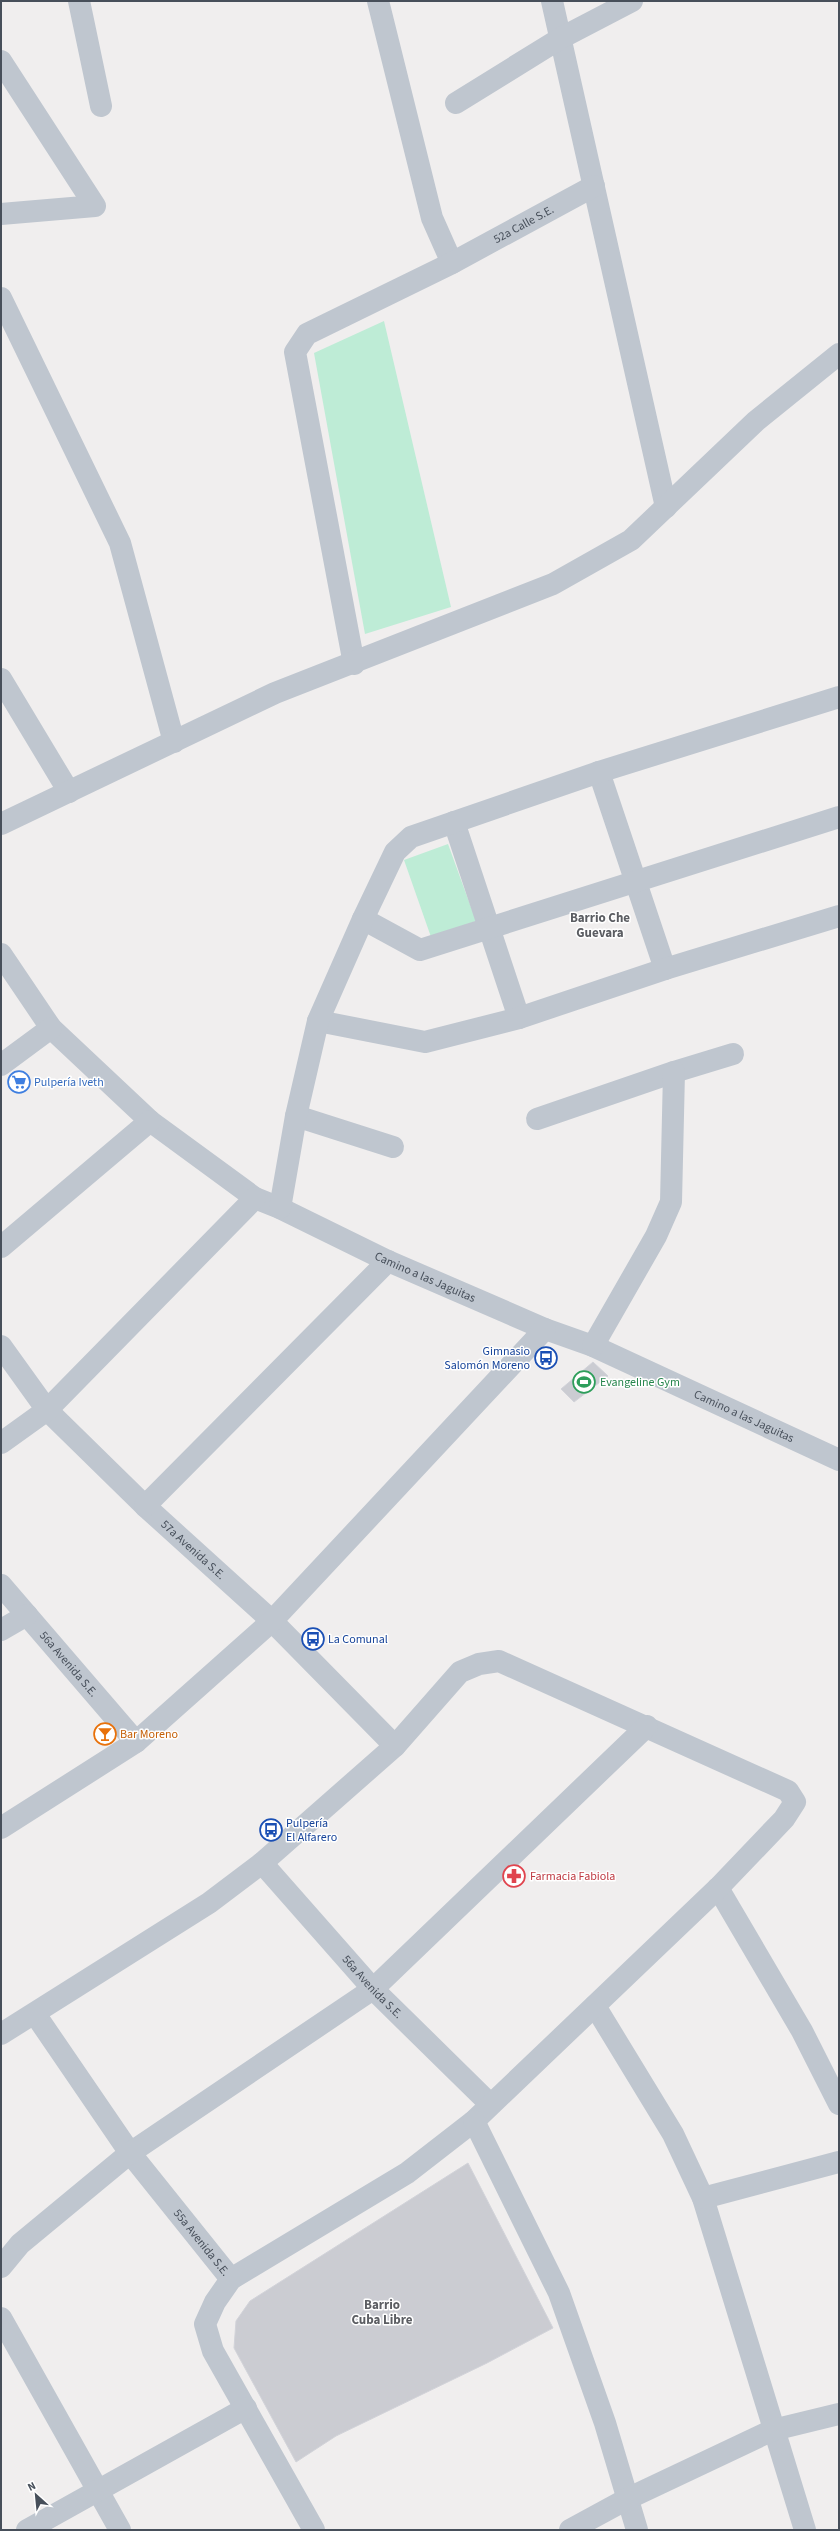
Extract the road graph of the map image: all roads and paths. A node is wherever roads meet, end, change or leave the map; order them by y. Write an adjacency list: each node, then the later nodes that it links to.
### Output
1 (79, 1): 8 (street)
2 (378, 1): 11 (street)
3 (552, 1): 5 (street)
4 (632, 1): 5 (street)
5 (561, 38): 7 (street); 9 (street)
6 (1, 61): 10 (street)
7 (456, 103)
8 (101, 106)
9 (594, 186): 11 (street, 52a Calle S.E.); 14 (street)
10 (1, 214)
11 (452, 263): 15 (street, 52a Calle S.E.)
12 (1, 298): 18 (street)
13 (839, 354): 14 (street)
14 (666, 507): 15 (street)
15 (354, 664): 18 (street)
16 (1, 679): 20 (street)
17 (839, 696): 19 (street)
18 (174, 742): 20 (street)
19 (599, 772): 23 (street); 24 (street)
20 (68, 792): 22 (street)
21 (839, 817): 24 (street)
22 (2, 821)
23 (454, 822): 26 (street); 27 (street)
24 (636, 883): 27 (street); 29 (street)
25 (839, 916): 29 (street)
26 (363, 919): 27 (street); 31 (street)
27 (488, 929): 30 (street)
28 (1, 954): 32 (street, Camino a las Jaguitas)
29 (665, 969): 30 (street)
30 (519, 1018): 31 (street)
31 (318, 1021): 36 (street)
32 (51, 1028): 34 (street); 38 (street, Camino a las Jaguitas)
33 (733, 1054): 35 (street)
34 (1, 1065)
35 (674, 1072): 37 (street); 46 (street)
36 (296, 1116): 39 (street); 41 (street)
37 (537, 1120)
38 (150, 1121): 40 (street, Camino a las Jaguitas); 42 (street)
39 (393, 1147)
40 (255, 1198): 41 (street, Camino a las Jaguitas); 47 (street)
41 (280, 1208): 43 (street, Camino a las Jaguitas)
42 (1, 1247)
43 (388, 1261): 44 (street, Camino a las Jaguitas); 50 (street)
44 (545, 1329): 46 (street, Camino a las Jaguitas); 53 (street)
45 (1, 1346): 47 (street, 57a Avenida S.E.)
46 (593, 1346): 49 (street, Camino a las Jaguitas)
47 (47, 1410): 48 (street); 50 (street, 57a Avenida S.E.)
48 (1, 1443)
49 (839, 1460)
50 (145, 1506): 53 (street, 57a Avenida S.E.)
51 (1, 1585): 52 (street, 56a Avenida S.E.)
52 (27, 1615): 54 (street); 56 (street, 56a Avenida S.E.)
53 (272, 1621): 56 (street); 57 (street, 57a Avenida S.E.)
54 (1, 1630)
55 (648, 1726): 57 (street); 60 (street); 61 (street)
56 (136, 1742): 58 (street)
57 (395, 1746): 59 (street)
58 (1, 1828)
59 (262, 1864): 61 (street, 56a Avenida S.E.); 63 (street)
60 (718, 1888): 62 (street); 66 (street)
61 (373, 1989): 65 (street, 56a Avenida S.E.); 68 (street)
62 (595, 2006): 65 (street); 70 (street)
63 (35, 2014): 64 (street); 68 (street, 55a Avenida S.E.)
64 (1, 2034)
65 (490, 2104): 67 (street)
66 (839, 2104)
67 (474, 2121): 72 (street); 78 (street)
68 (130, 2153): 71 (street); 72 (street, 55a Avenida S.E.)
69 (839, 2162): 70 (street)
70 (703, 2198): 76 (street)
71 (1, 2267)
72 (231, 2279): 74 (street, 55a Avenida S.E.)
73 (1, 2318): 77 (street)
74 (246, 2408): 77 (street); 81 (street, 55a Avenida S.E.)
75 (839, 2414): 76 (street)
76 (773, 2430): 78 (street); 84 (street)
77 (98, 2490): 79 (street); 80 (street)
78 (627, 2499): 82 (street); 83 (street)
79 (27, 2530)
80 (120, 2530)
81 (314, 2530)
82 (570, 2530)
83 (637, 2530)
84 (804, 2530)

